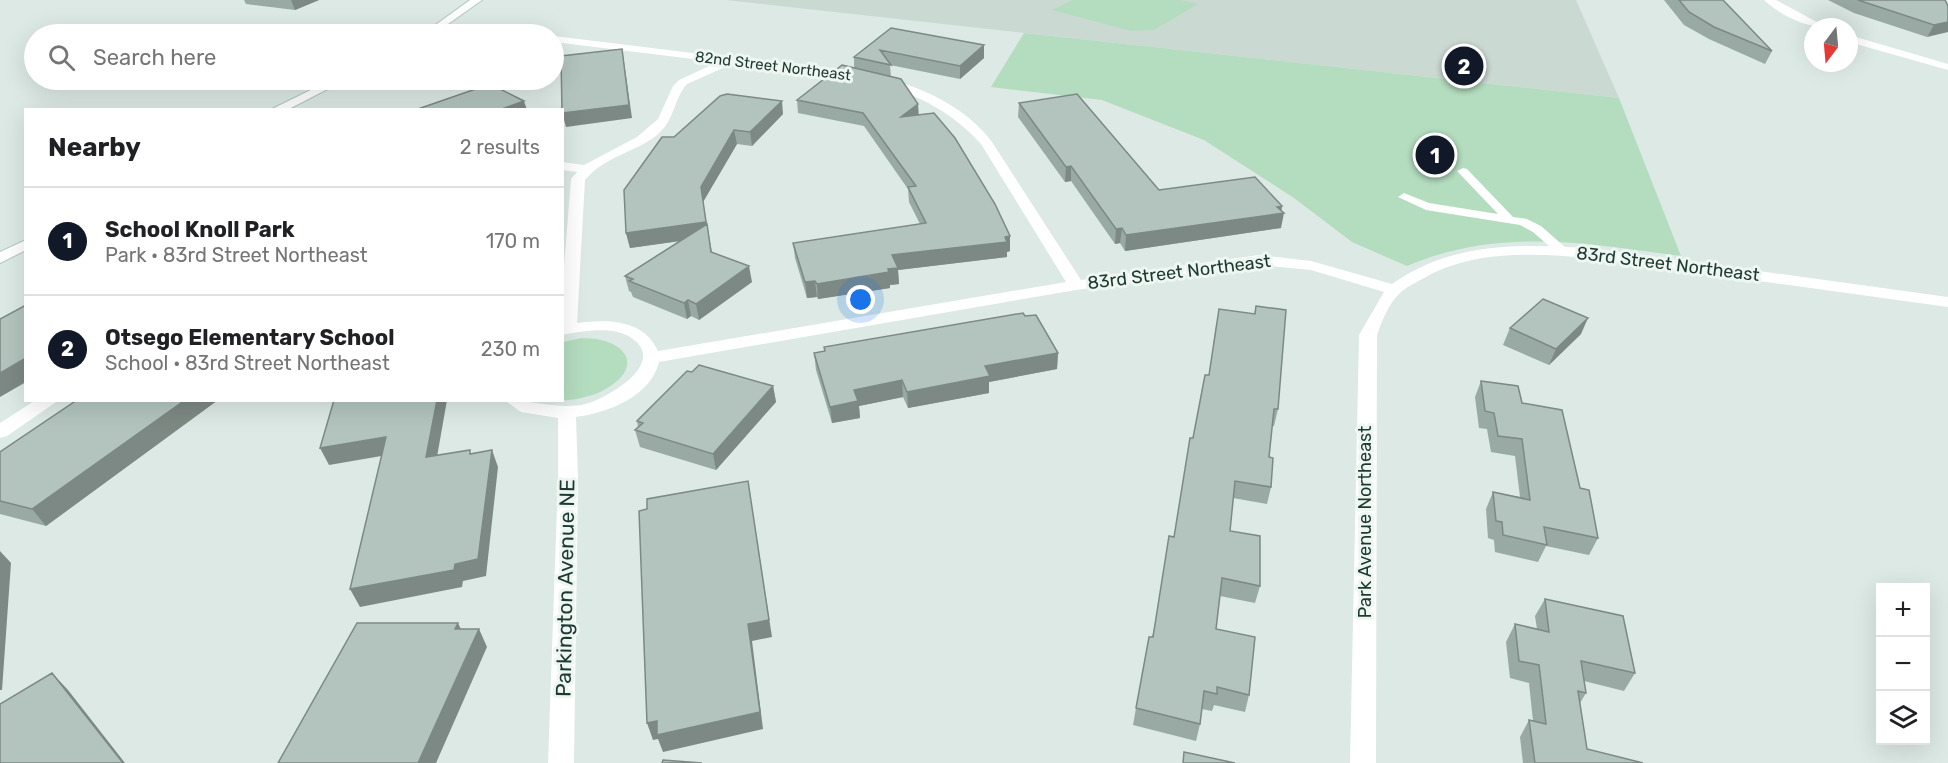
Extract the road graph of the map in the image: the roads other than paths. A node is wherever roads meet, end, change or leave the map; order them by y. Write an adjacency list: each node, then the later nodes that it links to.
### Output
1 (477, 0): 4 (street)
2 (1769, 0): 3 (street)
3 (1804, 20)
4 (442, 24)
5 (564, 40): 7 (street, 82nd Street Northeast)
6 (1858, 41): 8 (street)
7 (732, 60): 14 (street); 23 (street, 82nd Street Northeast)
8 (1948, 66)
9 (318, 90): 11 (street)
10 (325, 90): 12 (street)
11 (280, 108)
12 (290, 108)
13 (564, 166): 14 (street)
14 (585, 169): 26 (street)
15 (1463, 171): 17 (lane)
16 (1404, 197): 17 (lane)
17 (1506, 218): 21 (lane)
18 (24, 233): 19 (street)
19 (0, 245)
20 (24, 245): 22 (street)
21 (1562, 251): 24 (street, 83rd Street Northeast); 25 (street, 83rd Street Northeast)
22 (0, 258)
23 (1076, 285): 24 (street, 83rd Street Northeast); 27 (street, 83rd Street Northeast)
24 (1394, 290): 33 (street, Park Avenue Northeast)
25 (1948, 302)
26 (565, 330): 27 (street)
27 (651, 358): 30 (street)
28 (47, 402): 31 (street)
29 (516, 402): 30 (street)
30 (567, 413): 32 (street, Parkington Avenue NE)
31 (0, 432)
32 (561, 763)
33 (1363, 763)

